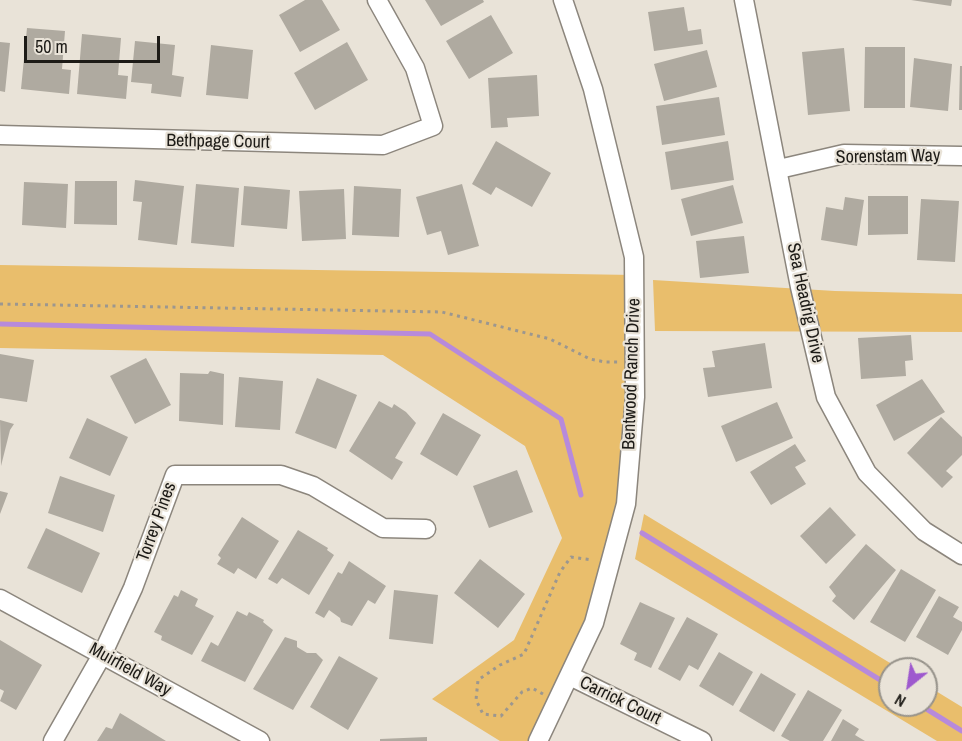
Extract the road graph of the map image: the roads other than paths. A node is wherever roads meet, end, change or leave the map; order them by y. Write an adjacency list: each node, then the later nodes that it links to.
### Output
1 (377, 0): 4 (street, Bethpage Court)
2 (744, 0): 6 (street, Sea Headrig Drive)
3 (566, 1): 11 (street, Bentwood Ranch Drive)
4 (0, 135)
5 (962, 156): 6 (street, Sorenstam Way)
6 (779, 169): 8 (street, Sea Headrig Drive)
7 (426, 529): 10 (street, Torrey Pines)
8 (962, 555)
9 (0, 599): 10 (street, Muirfield Way)
10 (102, 655): 12 (street, Torrey Pines); 13 (street, Muirfield Way)
11 (570, 676): 14 (street, Bentwood Ranch Drive); 15 (street, Carrick Court)
12 (52, 741)
13 (260, 741)
14 (538, 741)
15 (702, 741)

